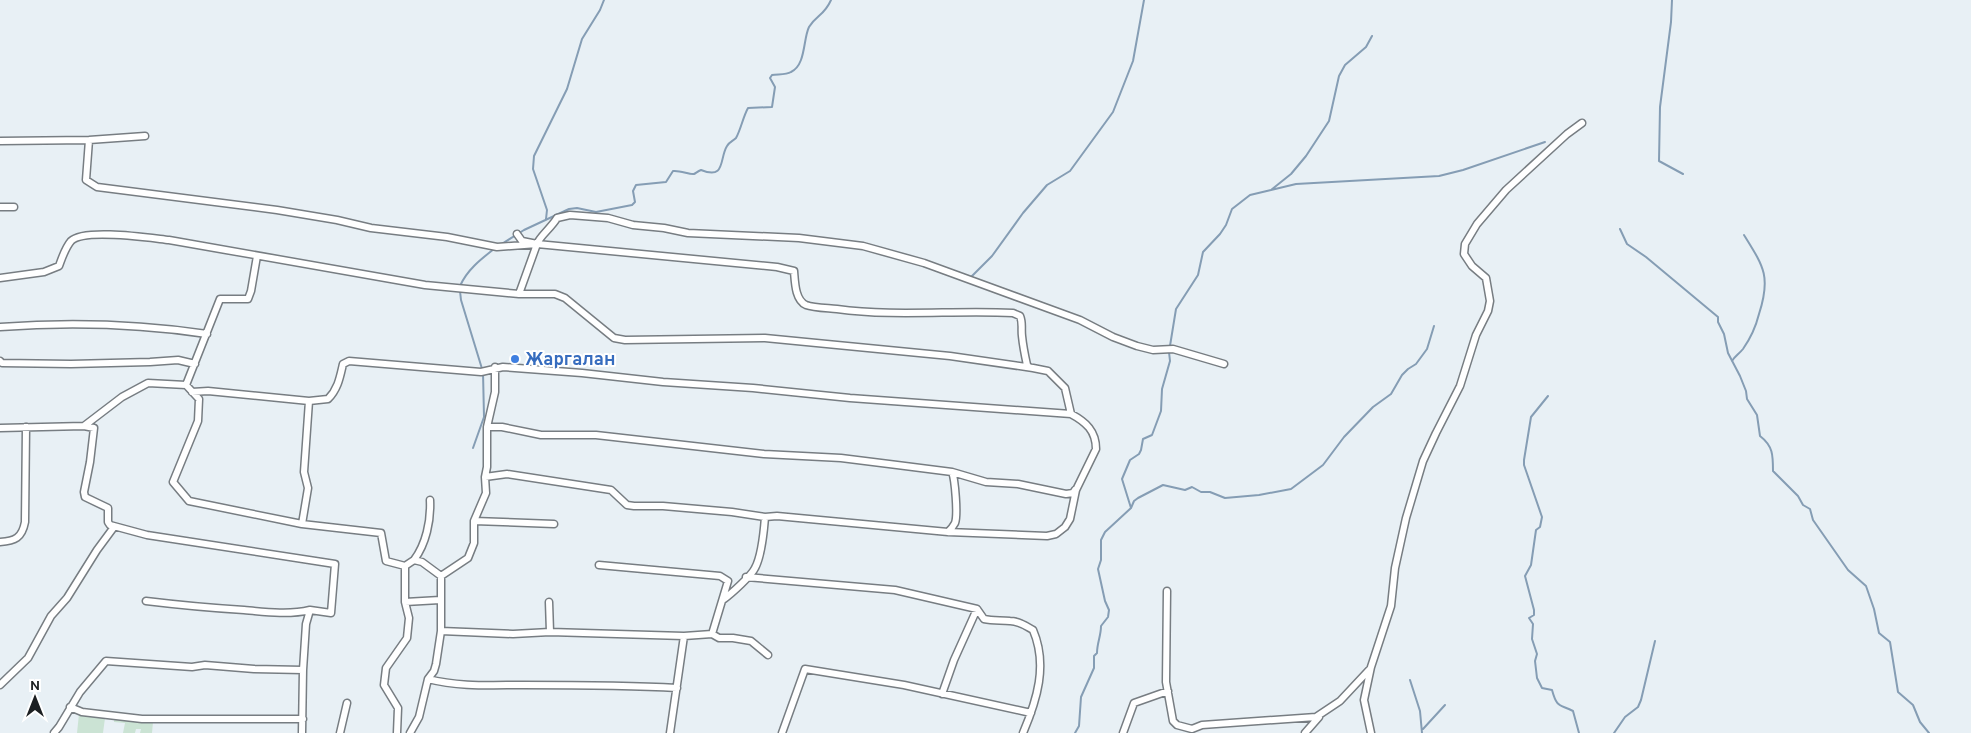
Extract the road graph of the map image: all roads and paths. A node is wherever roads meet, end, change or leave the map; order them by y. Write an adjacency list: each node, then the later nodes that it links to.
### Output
1 (1582, 123): 56 (street)
2 (145, 136): 3 (street)
3 (89, 140): 4 (street); 8 (street)
4 (0, 141)
5 (0, 207): 6 (street)
6 (14, 207)
7 (517, 234): 8 (street)
8 (537, 244): 11 (street); 16 (street); 17 (street)
9 (257, 256): 10 (street); 11 (street); 13 (street)
10 (0, 278)
11 (519, 294): 17 (street)
12 (0, 327): 13 (street)
13 (206, 334): 15 (street)
14 (0, 361): 15 (street)
15 (195, 364): 19 (street)
16 (1224, 364)
17 (1029, 367): 22 (street)
18 (494, 368): 21 (street); 22 (street); 24 (street)
19 (186, 385): 20 (street); 23 (street)
20 (192, 392): 21 (street); 33 (street)
21 (309, 400): 33 (street)
22 (1071, 414): 29 (street)
23 (84, 426): 26 (street); 35 (street)
24 (487, 427): 27 (street); 28 (street)
25 (0, 428): 26 (street)
26 (26, 428): 37 (street)
27 (952, 472): 29 (street); 36 (street)
28 (485, 477): 31 (street); 32 (street)
29 (1076, 490): 36 (street)
30 (430, 500): 38 (street)
31 (765, 517): 36 (street); 42 (street)
32 (474, 521): 34 (street); 41 (street)
33 (302, 524): 40 (street)
34 (554, 524)
35 (114, 528): 50 (street); 59 (street)
36 (948, 532)
37 (0, 542)
38 (414, 560): 40 (street); 41 (street)
39 (599, 565): 44 (street)
40 (405, 566): 47 (street)
41 (441, 576): 45 (street)
42 (746, 577): 44 (street); 49 (street)
43 (1168, 591): 61 (street)
44 (724, 599): 53 (street)
45 (440, 600): 47 (street); 51 (street)
46 (146, 601): 50 (street)
47 (405, 602): 72 (street)
48 (550, 602): 52 (street)
49 (977, 609): 62 (street); 66 (street)
50 (310, 610): 57 (street)
51 (441, 631): 52 (street); 58 (street)
52 (550, 632): 54 (street)
53 (712, 634): 54 (street); 55 (street)
54 (684, 636): 60 (street)
55 (768, 655)
56 (1371, 667): 65 (street); 80 (street)
57 (303, 670): 64 (street); 67 (street)
58 (428, 679): 60 (street); 73 (street)
59 (0, 685)
60 (677, 688): 75 (street)
61 (1168, 691): 68 (street); 78 (street)
62 (942, 694): 66 (street); 76 (street)
63 (347, 703): 71 (street)
64 (70, 707): 67 (street); 69 (street)
65 (1331, 707): 68 (street); 79 (street)
66 (1031, 713): 77 (street)
67 (303, 719): 70 (street)
68 (1192, 731)
69 (54, 733)
70 (302, 733)
71 (340, 733)
72 (397, 733)
73 (410, 733): 74 (street)
74 (417, 733)
75 (670, 733)
76 (782, 733)
77 (1023, 733)
78 (1123, 733)
79 (1305, 733)
80 (1372, 733)

